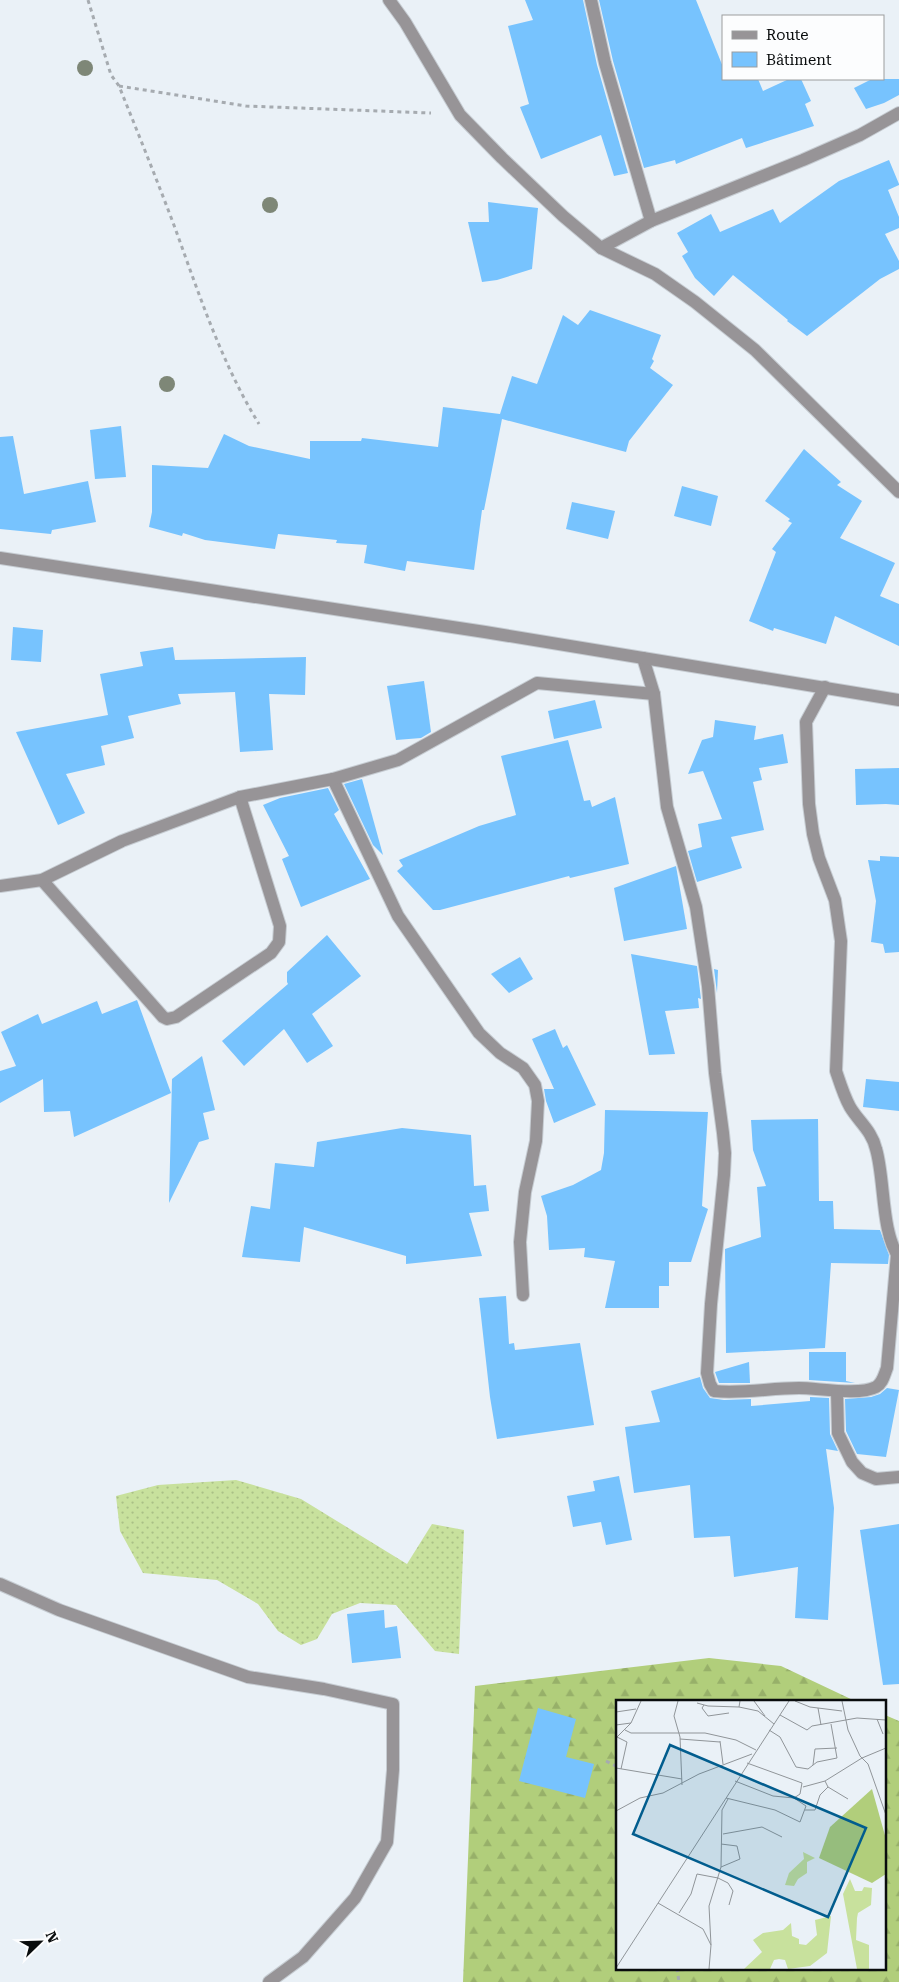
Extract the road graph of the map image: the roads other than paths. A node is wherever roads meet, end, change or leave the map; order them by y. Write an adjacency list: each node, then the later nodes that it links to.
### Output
1 (389, 0): 5 (street)
2 (591, 0): 4 (street)
3 (899, 113): 4 (street)
4 (652, 221): 5 (street)
5 (601, 248): 6 (street)
6 (899, 492)
7 (0, 558): 8 (street)
8 (644, 658): 9 (street); 10 (street)
9 (825, 687): 11 (street); 16 (street)
10 (654, 694): 12 (street); 18 (street)
11 (899, 700)
12 (334, 779): 13 (street); 17 (street)
13 (240, 797): 14 (street); 14 (street)
14 (42, 880): 15 (street)
15 (0, 886)
16 (898, 1256): 18 (street)
17 (523, 1295)
18 (837, 1391): 19 (street)
19 (899, 1477)
20 (0, 1584): 21 (street)
21 (269, 1982)

